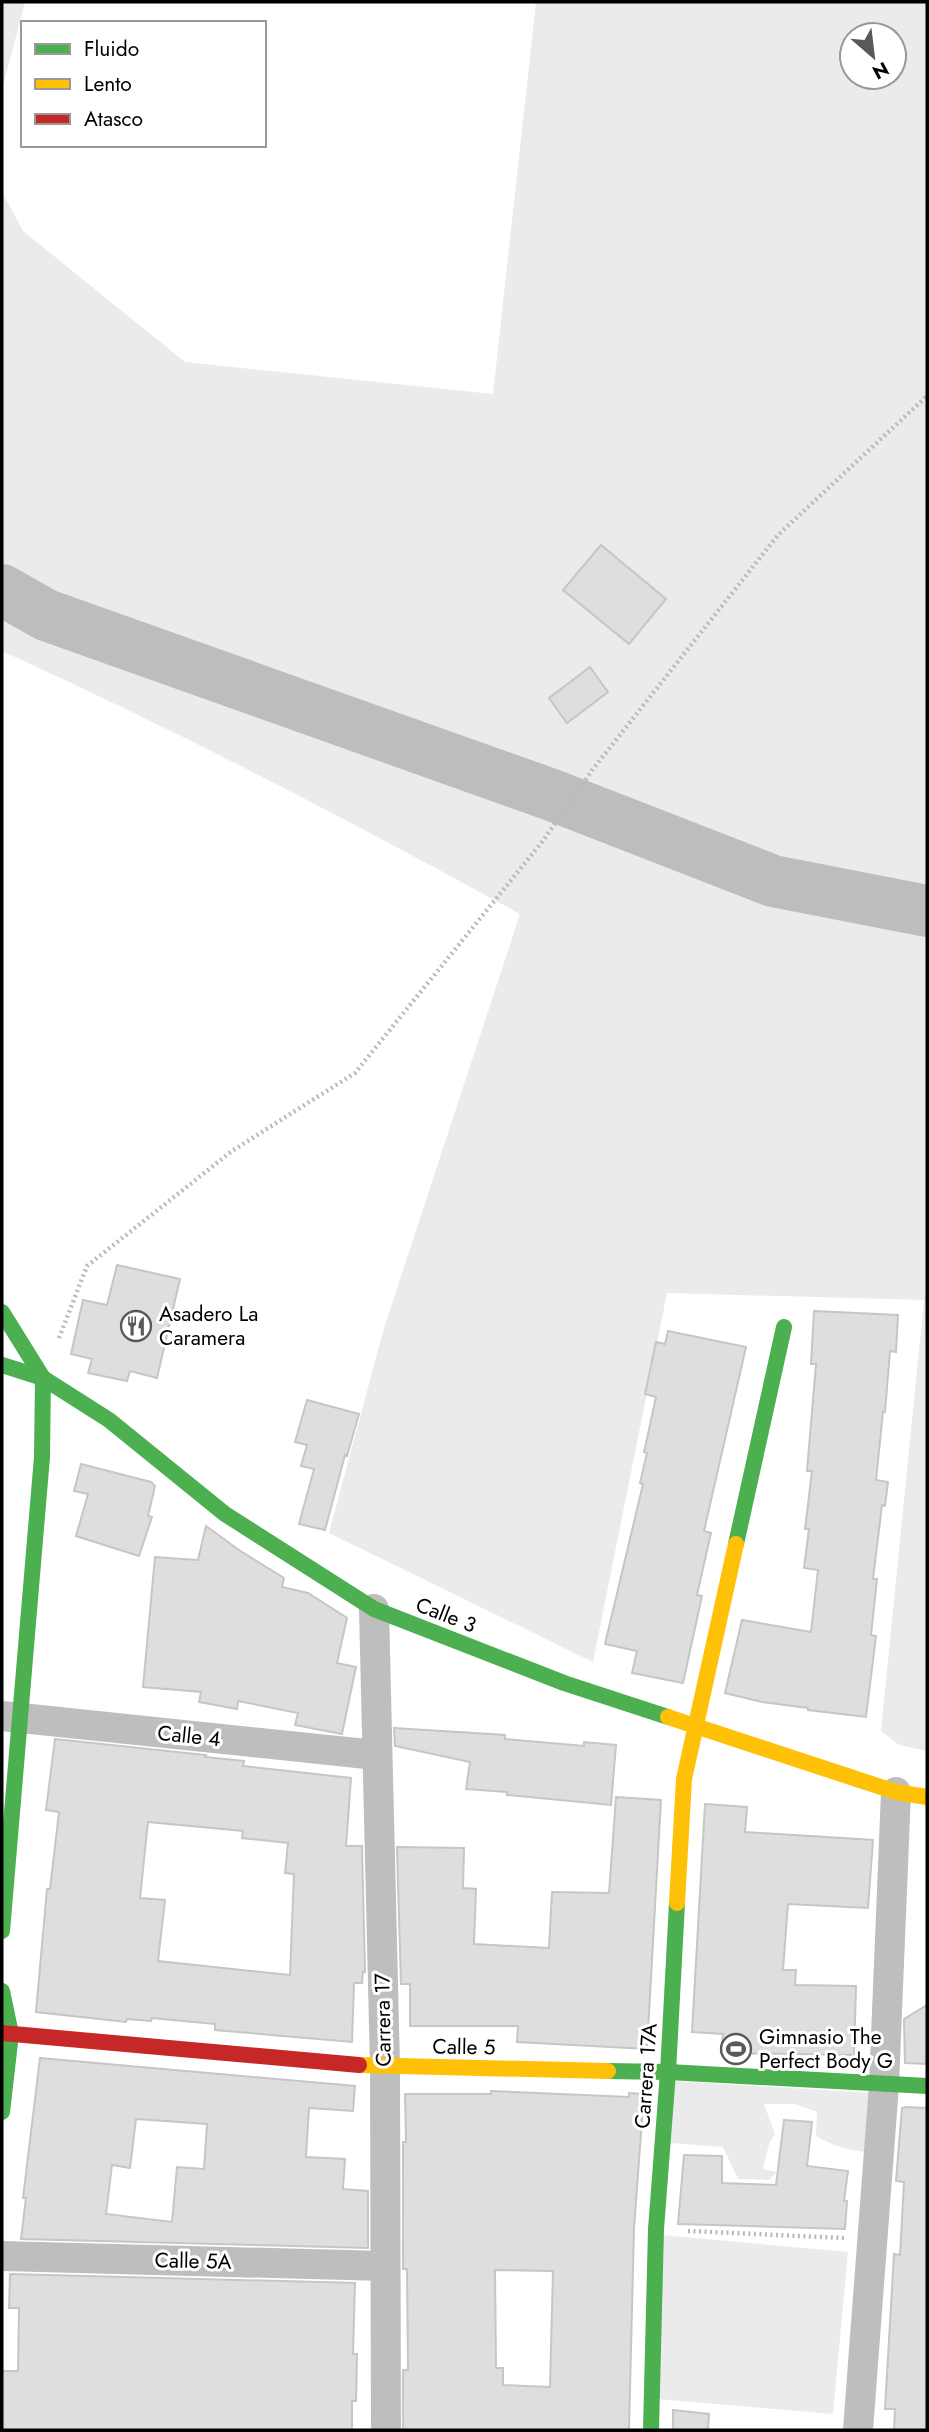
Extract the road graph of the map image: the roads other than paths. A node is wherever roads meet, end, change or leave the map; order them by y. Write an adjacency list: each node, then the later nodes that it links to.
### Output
1 (2, 1312): 4 (street)
2 (784, 1327): 7 (street, Carrera 17A)
3 (2, 1365): 4 (street, Calle 3)
4 (43, 1378): 5 (street, Calle 3); 6 (street)
5 (374, 1609): 7 (street, Calle 3); 8 (street, Carrera 17)
6 (10, 1717): 8 (street, Calle 4); 11 (street)
7 (695, 1726): 9 (street, Calle 3); 15 (street, Carrera 17A)
8 (376, 1755): 14 (street, Carrera 17)
9 (896, 1792): 10 (street, Calle 3); 16 (street)
10 (927, 1797)
11 (2, 1931)
12 (2, 1991): 13 (street)
13 (6, 2033): 14 (street, Calle 5); 18 (street)
14 (385, 2067): 15 (street, Calle 5); 20 (street, Carrera 17)
15 (668, 2072): 16 (street, Calle 5); 22 (street, Carrera 17A)
16 (884, 2085): 17 (street, Calle 5); 23 (street)
17 (927, 2086)
18 (2, 2112)
19 (2, 2256): 20 (street, Calle 5A)
20 (384, 2266): 21 (street, Carrera 17)
21 (386, 2430)
22 (651, 2430)
23 (859, 2430)

